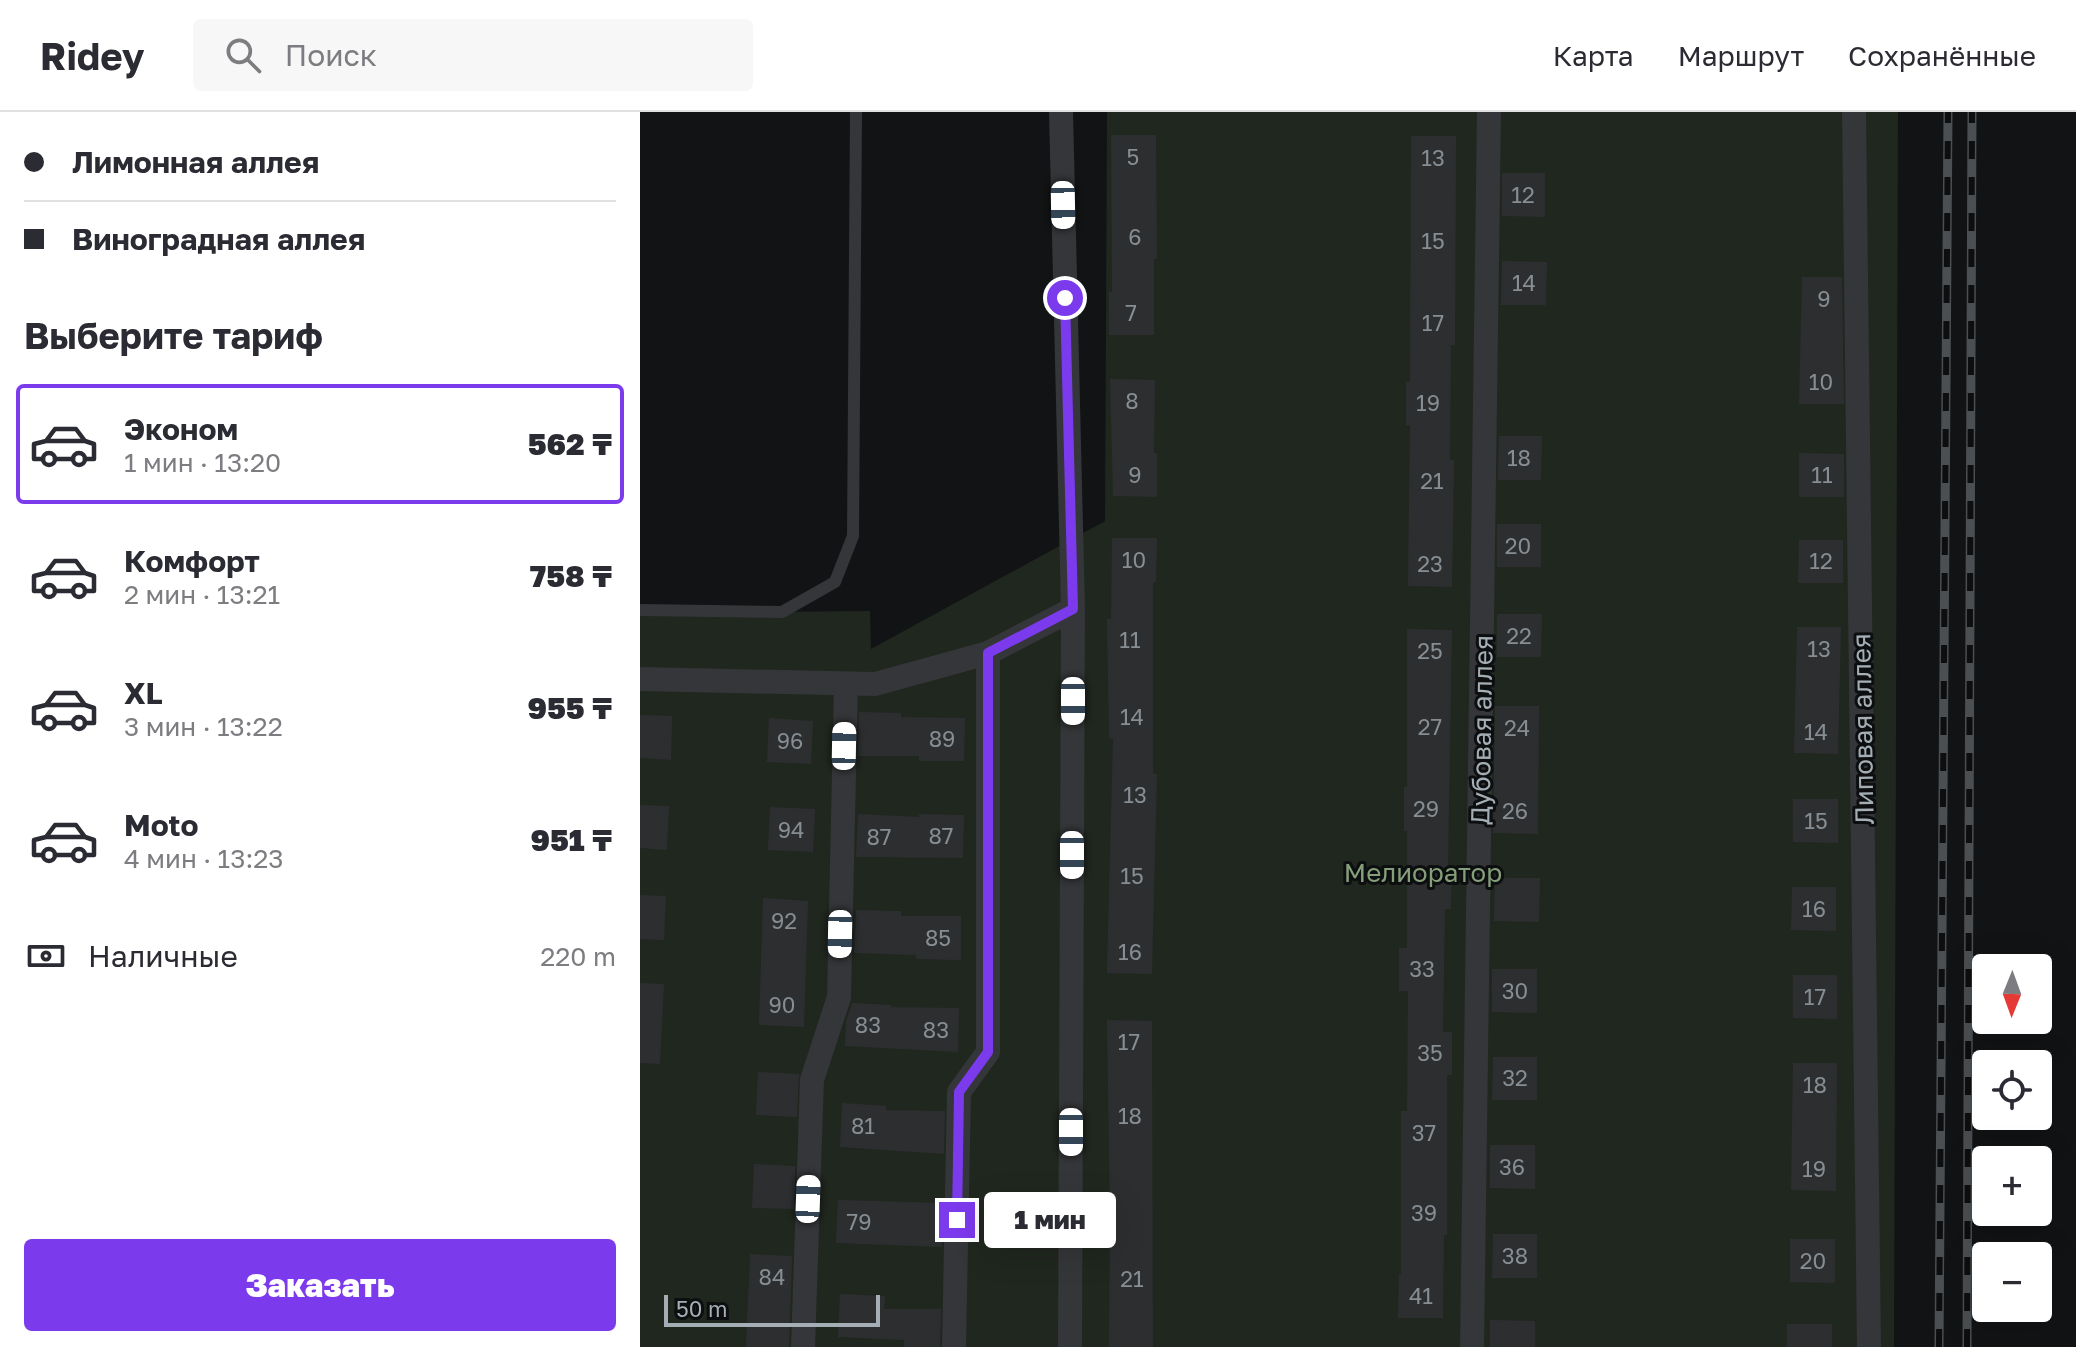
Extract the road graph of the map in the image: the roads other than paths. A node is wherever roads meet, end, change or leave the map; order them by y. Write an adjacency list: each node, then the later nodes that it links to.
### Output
1 (856, 112): 6 (lane)
2 (1061, 112): 5 (street)
3 (1489, 112): 13 (street, Дубовая аллея)
4 (1854, 112): 14 (street, Липовая аллея)
5 (1073, 609): 7 (street); 12 (street)
6 (640, 610)
7 (988, 653): 9 (street); 11 (street)
8 (640, 679): 9 (street)
9 (846, 684): 10 (street)
10 (803, 1347)
11 (954, 1347)
12 (1070, 1347)
13 (1472, 1347)
14 (1869, 1347)

